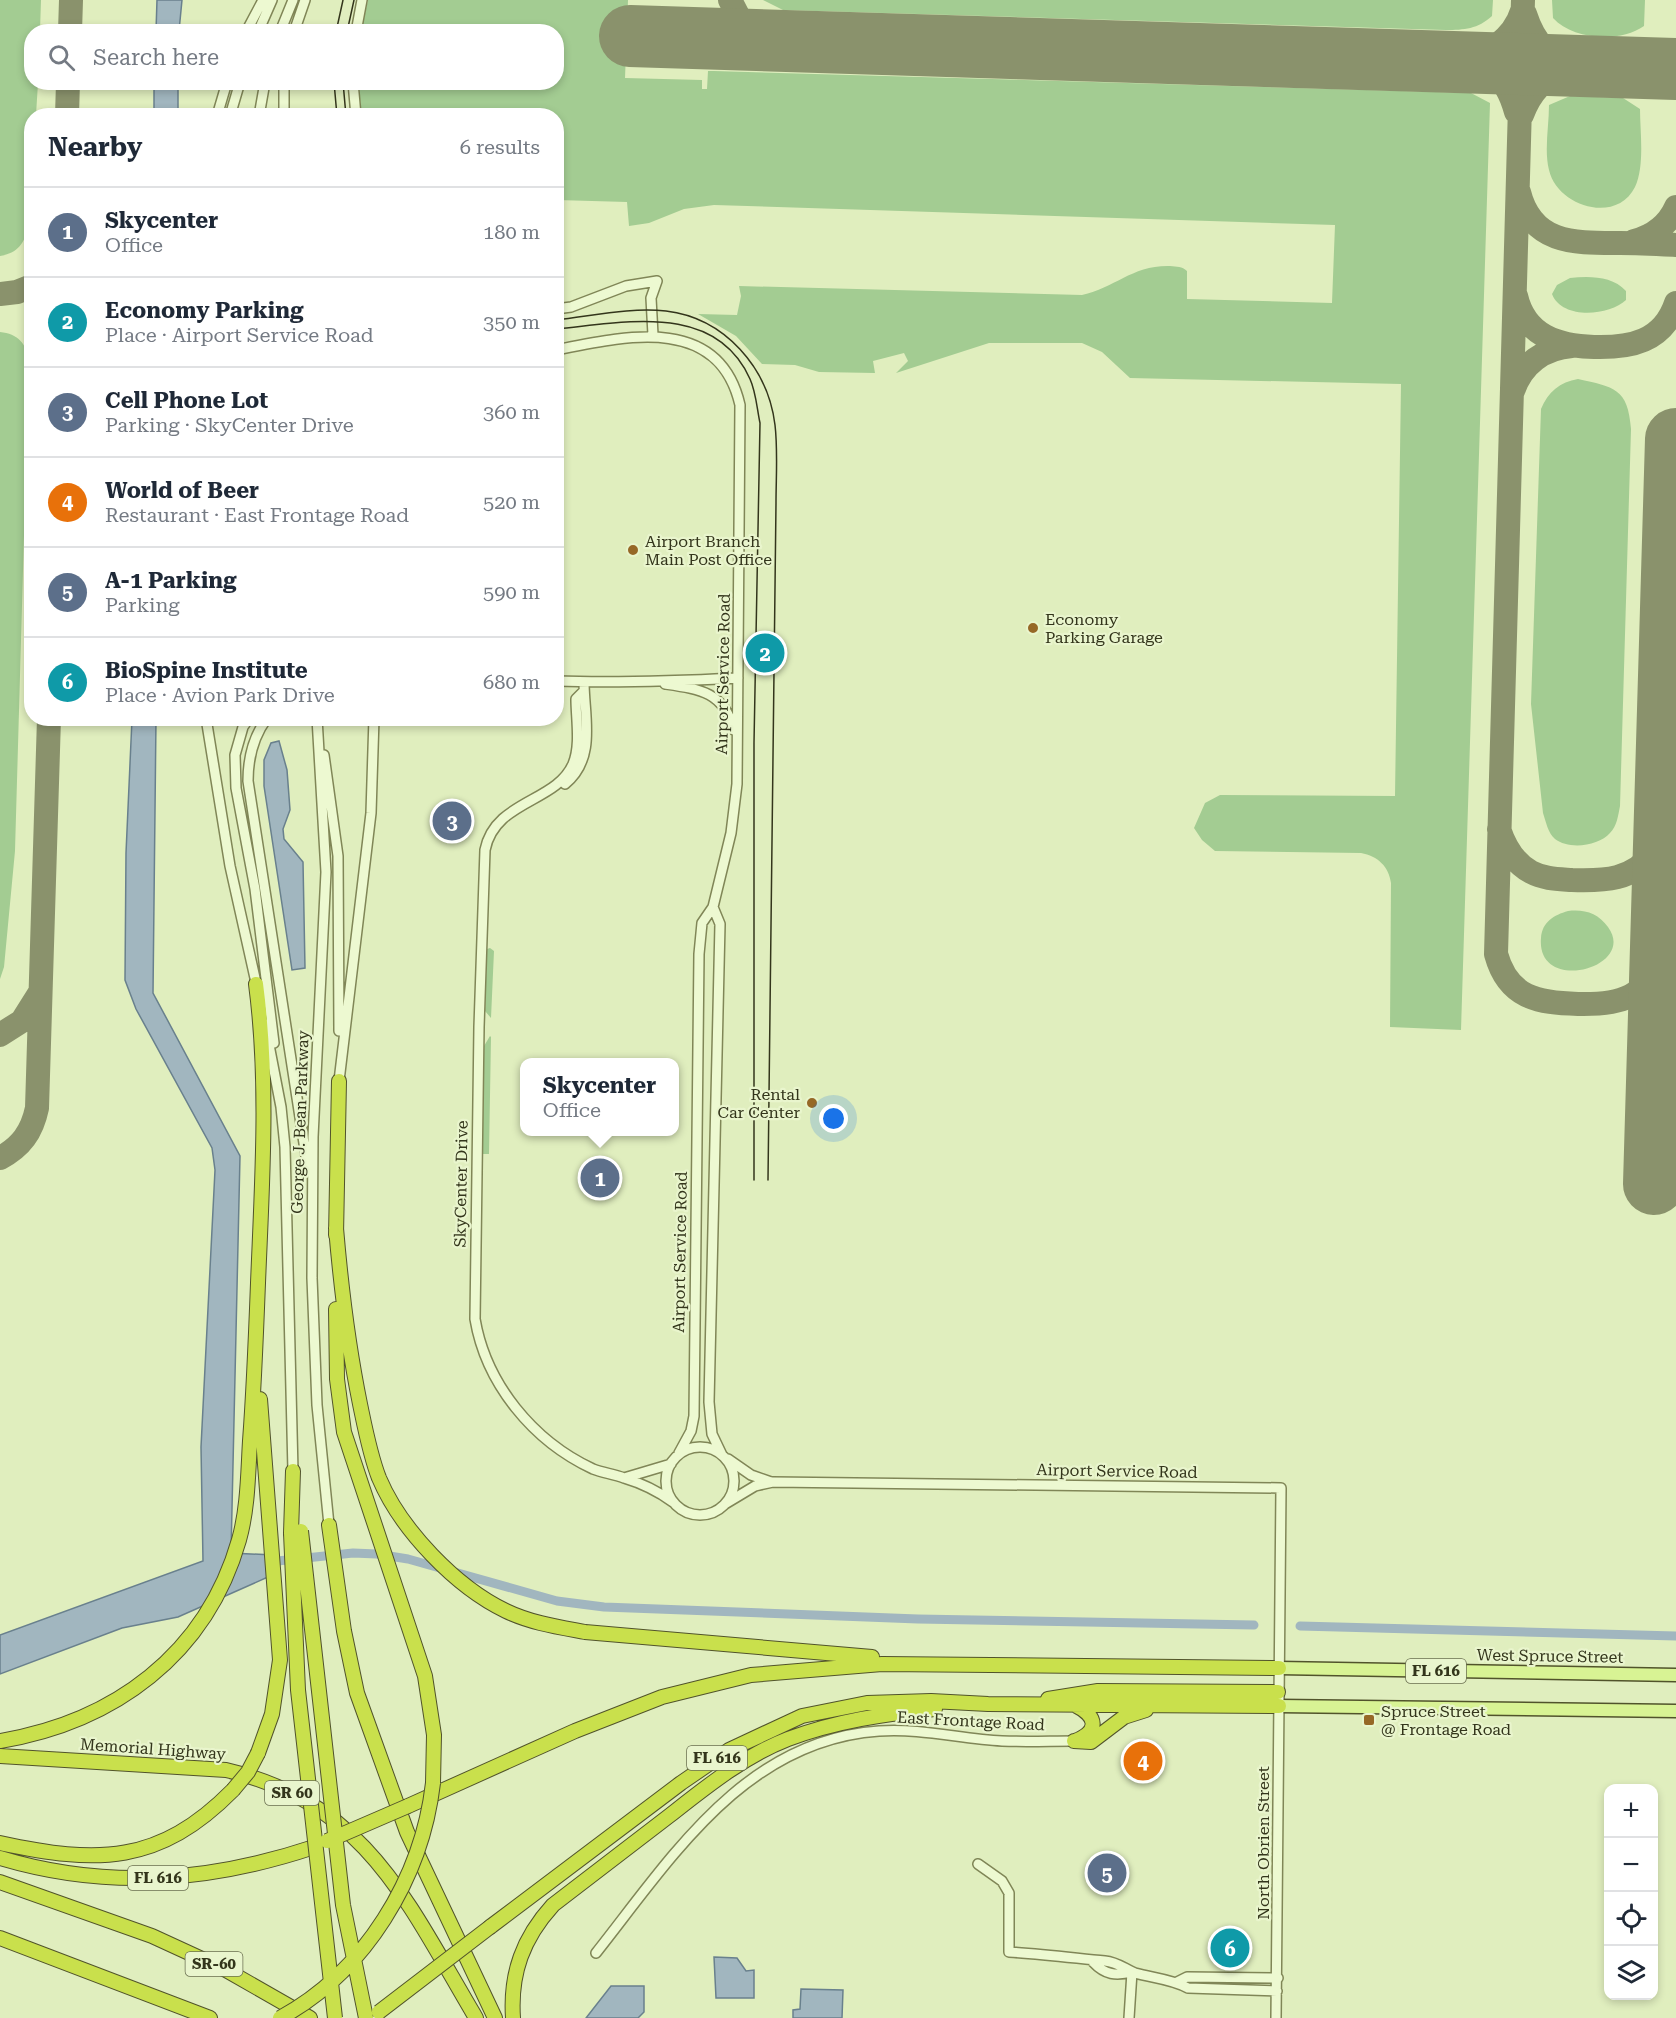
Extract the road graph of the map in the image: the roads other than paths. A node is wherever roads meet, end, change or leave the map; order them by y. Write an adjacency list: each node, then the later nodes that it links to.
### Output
1 (262, 0): 6 (street)
2 (272, 0): 7 (street)
3 (293, 0): 8 (street)
4 (305, 0): 9 (street)
5 (362, 0): 10 (street)
6 (250, 24)
7 (262, 24)
8 (283, 24)
9 (297, 24)
10 (358, 24)
11 (225, 90): 16 (street)
12 (238, 90): 17 (street)
13 (264, 90): 18 (street)
14 (284, 90): 19 (street)
15 (354, 90): 20 (street)
16 (219, 108)
17 (232, 108)
18 (260, 108)
19 (284, 108)
20 (355, 108)
21 (564, 308): 22 (street)
22 (653, 335): 23 (street, Airport Service Road); 24 (street, Airport Service Road)
23 (564, 348)
24 (738, 678): 26 (street); 34 (street, Airport Service Road)
25 (564, 682): 27 (street)
26 (647, 682): 27 (street); 34 (street)
27 (584, 686): 46 (street, SkyCenter Drive)
28 (207, 726): 36 (street, George J. Bean Parkway)
29 (244, 726): 38 (street)
30 (262, 726): 39 (street)
31 (317, 726): 39 (street, George J. Bean Parkway)
32 (318, 726): 37 (street)
33 (374, 726): 37 (street)
34 (737, 739): 35 (street, Airport Service Road)
35 (712, 907): 42 (street, Airport Service Road); 43 (street, Airport Service Road)
36 (256, 984): 38 (street, George J. Bean Parkway); 41 (highway)
37 (339, 1082): 40 (highway)
38 (281, 1107): 45 (street, George J. Bean Parkway)
39 (312, 1220): 50 (street, George J. Bean Parkway)
40 (336, 1228): 52 (highway); 76 (highway, bridge)
41 (256, 1333): 61 (highway); 64 (highway, bridge)
42 (679, 1453): 43 (street); 44 (street)
43 (723, 1456): 47 (street, Airport Service Road); 49 (street)
44 (671, 1464): 46 (street); 48 (street)
45 (293, 1472): 51 (highway)
46 (624, 1478): 48 (street, SkyCenter Drive)
47 (773, 1482): 49 (street, Airport Service Road); 53 (street, Airport Service Road)
48 (673, 1502): 49 (street)
49 (725, 1504)
50 (329, 1525): 80 (highway)
51 (296, 1532): 74 (highway, bridge); 78 (highway, bridge)
52 (946, 1663): 53 (highway, FL 616); 65 (highway, FL 616, bridge)
53 (1279, 1668): 54 (main road, West Spruce Street / FL 616); 55 (street, North Obrien Street)
54 (1676, 1675)
55 (1279, 1699): 57 (highway); 59 (highway, FL 616); 60 (main road, FL 616); 71 (street, North Obrien Street)
56 (988, 1704): 57 (highway, FL 616); 74 (highway, FL 616, bridge); 81 (highway)
57 (1016, 1705): 58 (highway, FL 616)
58 (1075, 1705): 59 (highway, FL 616); 62 (highway)
59 (1156, 1706): 62 (highway)
60 (1676, 1711)
61 (0, 1741)
62 (1074, 1741): 69 (street, East Frontage Road)
63 (0, 1756): 79 (highway, Memorial Highway / SR 60)
64 (0, 1843)
65 (0, 1858)
66 (978, 1864): 70 (street)
67 (0, 1882): 77 (highway, SR-60)
68 (0, 1938): 75 (highway)
69 (596, 1953)
70 (1132, 1972): 72 (street); 82 (street)
71 (1278, 1978): 72 (street); 73 (street, North Obrien Street)
72 (1177, 1982): 73 (street)
73 (1277, 1991): 83 (street, North Obrien Street)
74 (370, 2016)
75 (210, 2018)
76 (280, 2018)
77 (310, 2018)
78 (335, 2018)
79 (476, 2018)
80 (495, 2018)
81 (513, 2018)
82 (1129, 2018)
83 (1276, 2018)

